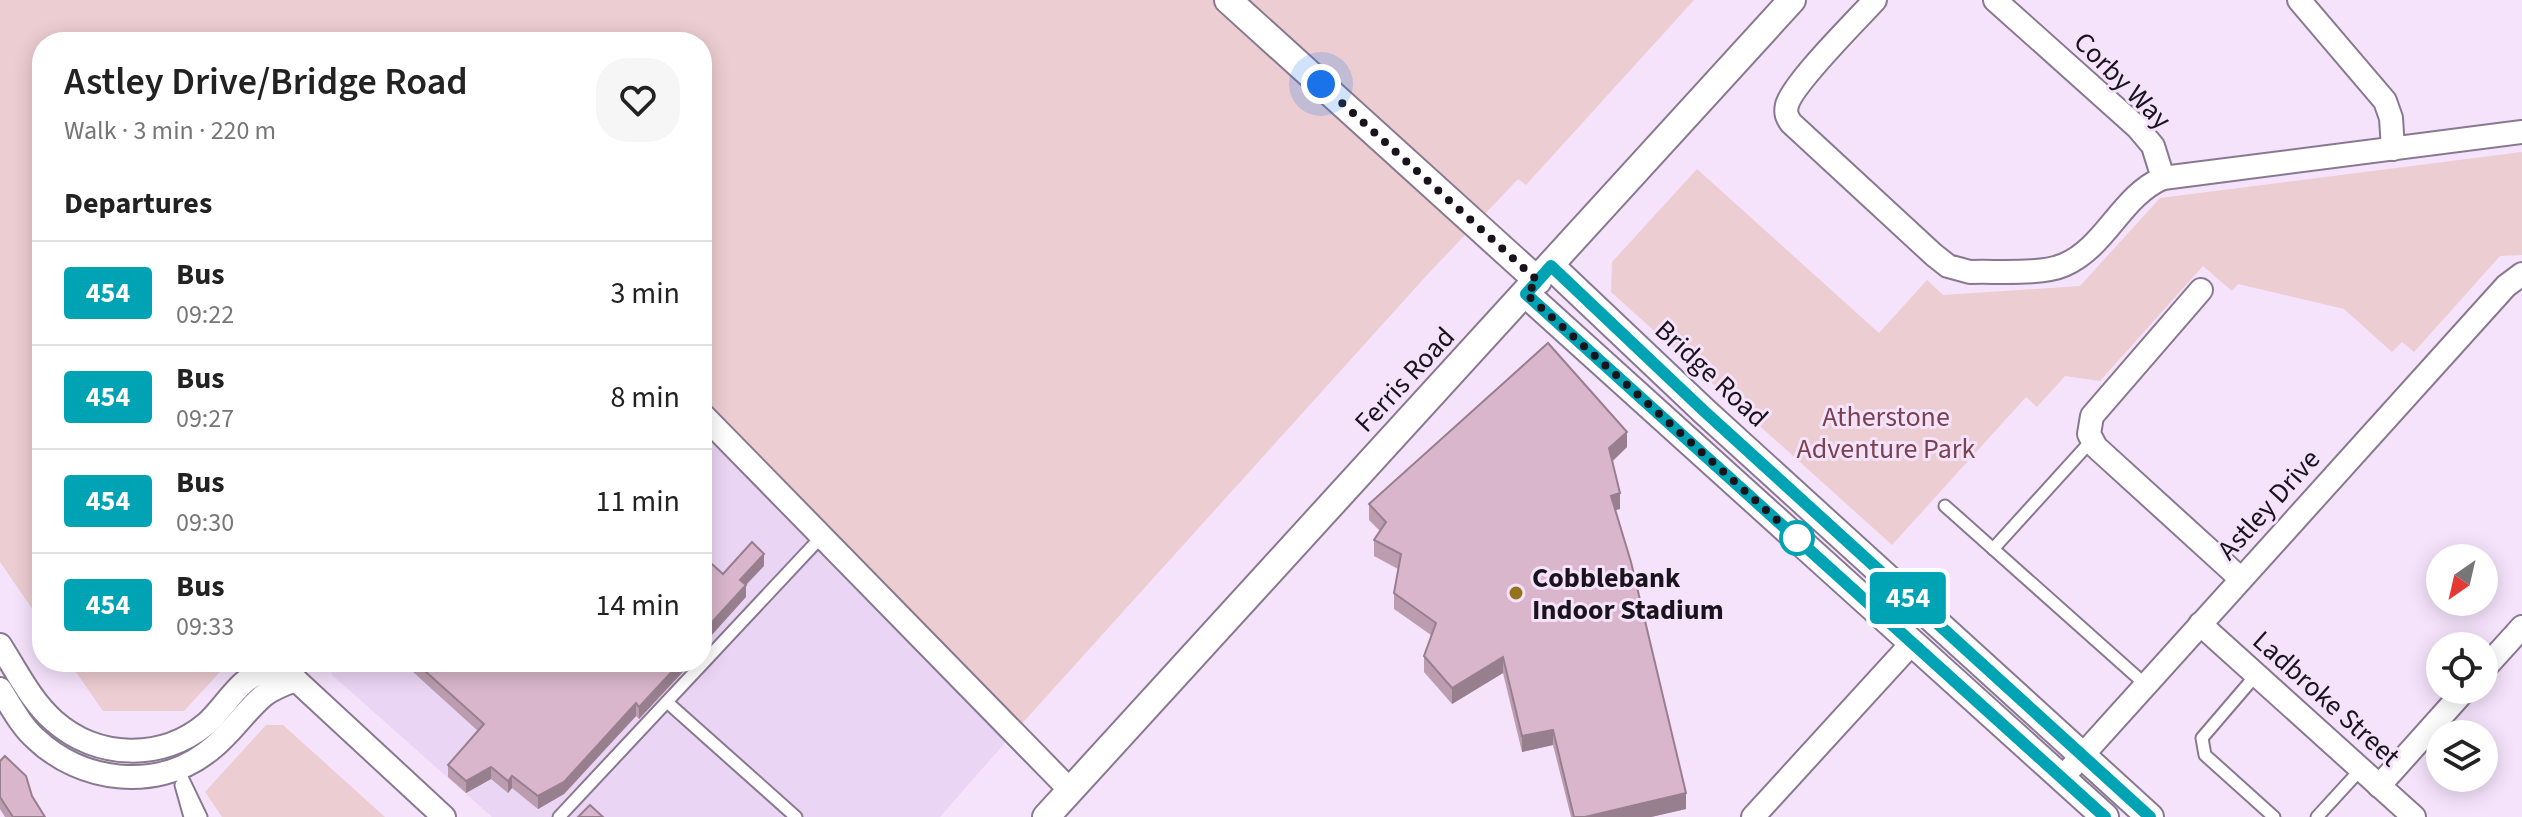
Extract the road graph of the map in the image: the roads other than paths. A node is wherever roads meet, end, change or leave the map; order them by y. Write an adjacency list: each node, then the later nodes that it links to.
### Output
1 (1228, 0): 10 (street, Bridge Road)
2 (1792, 0): 10 (street, Ferris Road)
3 (1875, 0): 8 (street)
4 (1995, 0): 8 (street, Corby Way)
5 (2299, 0): 7 (street)
6 (2522, 132): 7 (street)
7 (2393, 149): 8 (street)
8 (2163, 178)
9 (2522, 274): 17 (street, Astley Drive)
10 (1538, 280): 20 (street, Bridge Road); 33 (street, Bridge Road); 38 (street, Ferris Road)
11 (2201, 290): 13 (street)
12 (712, 424): 15 (street)
13 (2092, 440): 16 (lane); 17 (street)
14 (1945, 506): 16 (lane)
15 (822, 536): 22 (lane); 38 (street)
16 (1993, 549): 27 (lane)
17 (2241, 579): 18 (street, Astley Drive)
18 (2200, 624): 25 (street, Ladbroke Street); 27 (street, Astley Drive)
19 (2522, 627): 23 (street)
20 (1913, 642): 36 (street, Bridge Road); 46 (street)
21 (0, 645): 32 (street)
22 (712, 654)
23 (2498, 654)
24 (695, 672): 29 (lane)
25 (2256, 675): 35 (street, Ladbroke Street); 49 (lane)
26 (296, 680): 31 (street); 32 (street); 34 (street)
27 (2146, 685): 33 (street, Astley Drive)
28 (0, 689): 34 (street)
29 (667, 702): 43 (lane); 44 (lane)
30 (2452, 704): 37 (street)
31 (363, 742): 41 (street); 42 (street)
32 (171, 745): 34 (street)
33 (2081, 757): 36 (street, Astley Drive); 48 (street, Bridge Road)
34 (178, 769): 39 (lane); 40 (lane)
35 (2361, 769): 37 (street, Ladbroke Street); 50 (lane)
36 (2062, 778): 47 (street, Bridge Road)
37 (2379, 786): 51 (street, Ladbroke Street)
38 (1059, 802): 45 (street, Ferris Road)
39 (190, 817)
40 (201, 817)
41 (444, 817)
42 (454, 817)
43 (559, 817)
44 (796, 817)
45 (1036, 817)
46 (1753, 817)
47 (2105, 817)
48 (2150, 817)
49 (2274, 817)
50 (2317, 817)
51 (2414, 817)

